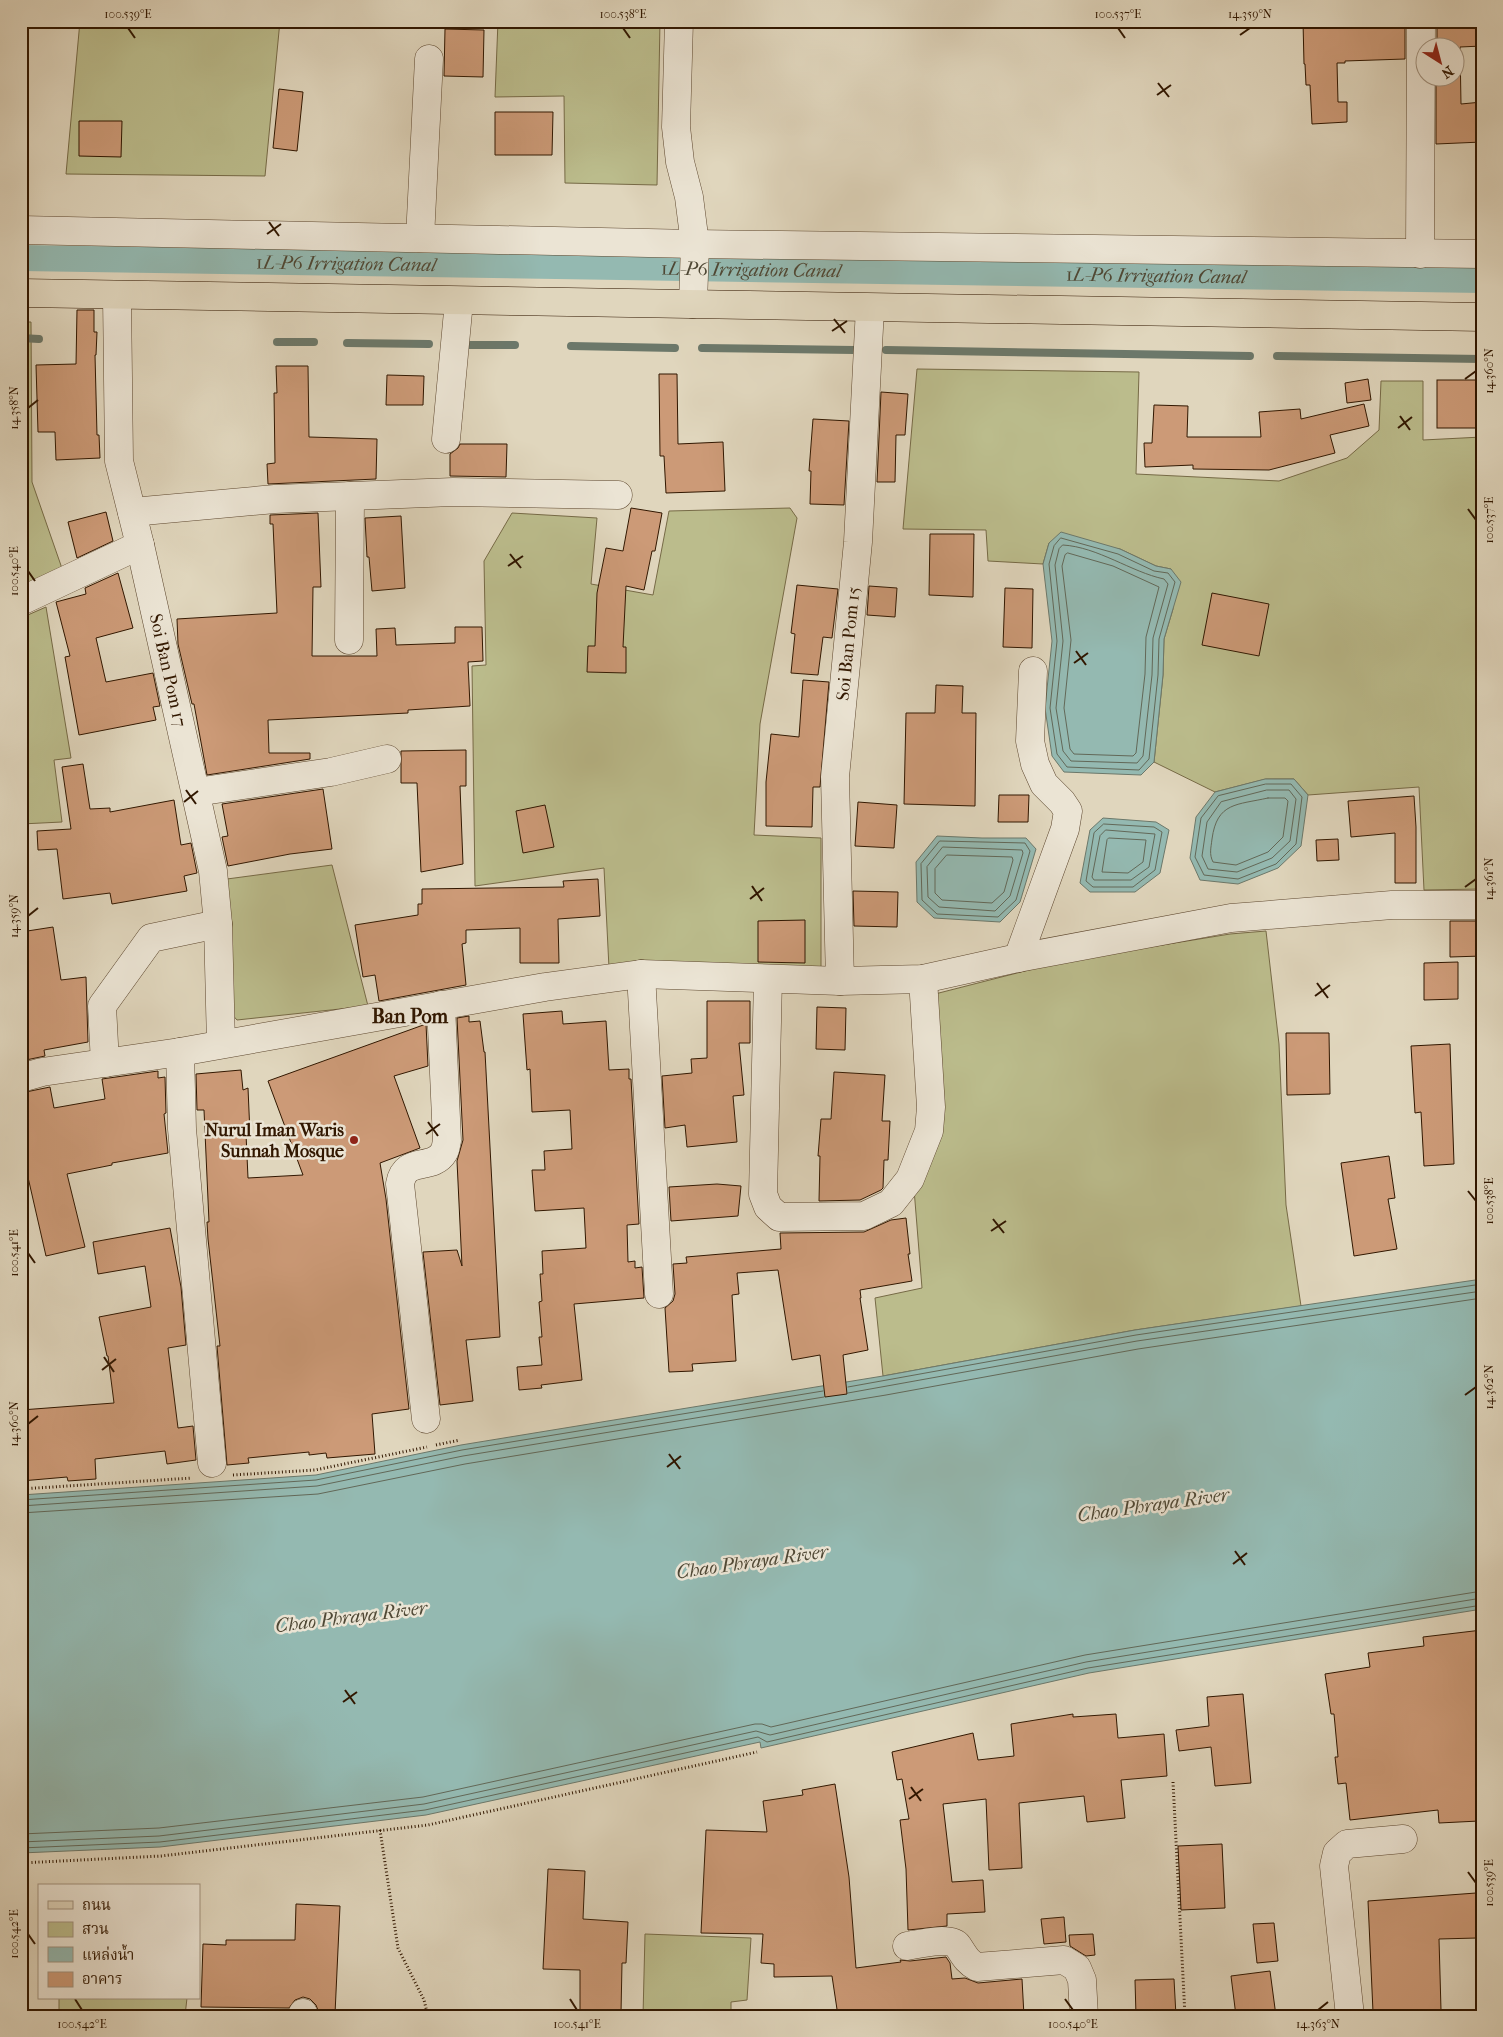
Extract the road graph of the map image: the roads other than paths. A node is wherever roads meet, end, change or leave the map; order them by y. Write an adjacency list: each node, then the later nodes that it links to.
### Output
1 (679, 21): 6 (street)
2 (1421, 21): 7 (street)
3 (429, 59): 5 (street)
4 (21, 230): 5 (street)
5 (420, 238): 6 (street)
6 (695, 251): 7 (street); 11 (street)
7 (1420, 254): 8 (street)
8 (1482, 254)
9 (21, 293): 10 (main road)
10 (117, 296): 12 (main road); 18 (street, Soi Ban Pom 17)
11 (694, 296): 12 (main road); 13 (main road)
12 (459, 301): 15 (street)
13 (870, 308): 14 (main road); 31 (street, Soi Ban Pom 15)
14 (1482, 317)
15 (446, 439)
16 (618, 494): 17 (street)
17 (350, 496): 18 (street); 21 (street)
18 (132, 512): 19 (street, Soi Ban Pom 17)
19 (140, 545): 20 (street); 24 (street, Soi Ban Pom 17)
20 (21, 601)
21 (349, 640)
22 (1033, 671): 27 (street)
23 (387, 759): 24 (street)
24 (196, 792): 26 (street, Soi Ban Pom 17)
25 (1482, 905): 27 (street)
26 (218, 924): 33 (street, Soi Ban Pom 17); 35 (street)
27 (1018, 958): 30 (street)
28 (641, 974): 29 (street); 32 (street); 37 (street)
29 (768, 979): 30 (street); 31 (street)
30 (923, 979): 31 (street)
31 (840, 981)
32 (440, 1005): 33 (street); 38 (street)
33 (221, 1044): 34 (street)
34 (180, 1052): 35 (street); 39 (street)
35 (105, 1063): 36 (street)
36 (21, 1078)
37 (659, 1294)
38 (426, 1419)
39 (213, 1472)
40 (1403, 1839): 43 (street)
41 (907, 1946): 42 (street)
42 (1084, 2016)
43 (1350, 2016)

